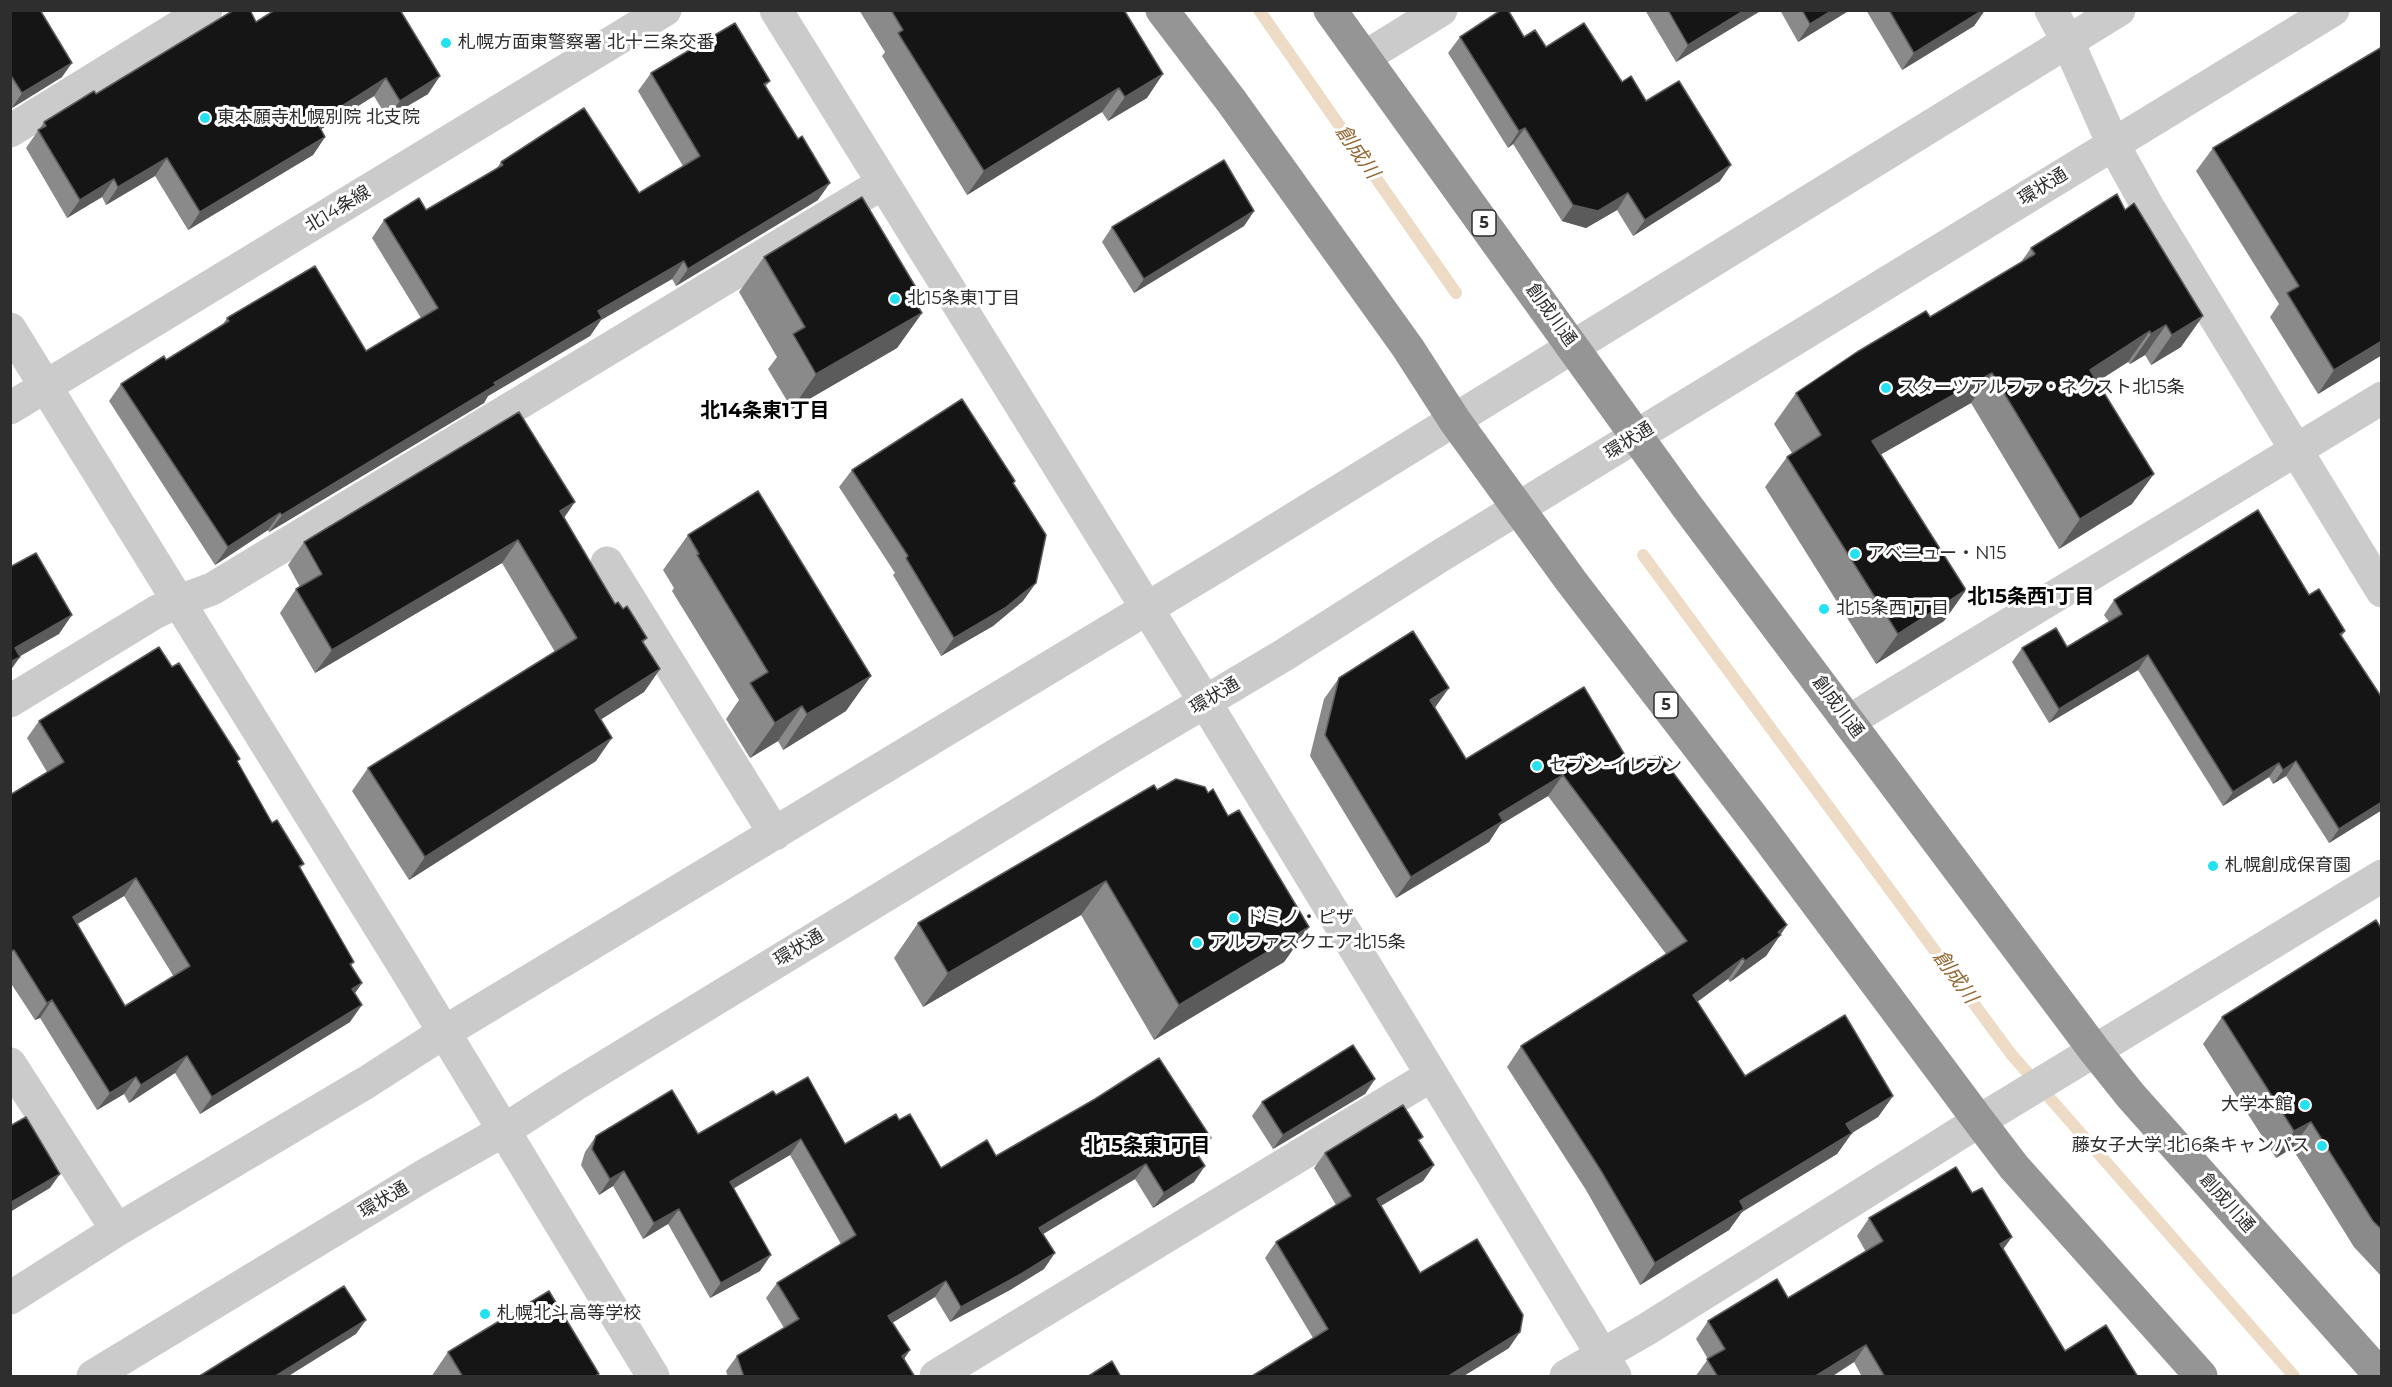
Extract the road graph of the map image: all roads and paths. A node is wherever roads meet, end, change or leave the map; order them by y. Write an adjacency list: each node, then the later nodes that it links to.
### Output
1 (206, 10): 12 (street)
2 (665, 10): 17 (street, 北14条線)
3 (776, 10): 14 (street)
4 (1162, 10): 20 (highway, 5)
5 (1330, 10): 11 (highway, 創成川通 / 5)
6 (1441, 10): 11 (street)
7 (2051, 10): 10 (street)
8 (2119, 10): 10 (street)
9 (2333, 10): 13 (street, 環状通)
10 (2068, 42): 13 (street); 16 (street)
11 (1365, 57): 16 (highway, 創成川通 / 5)
12 (10, 131)
13 (2113, 144): 21 (street, 環状通); 22 (street)
14 (883, 183): 26 (street); 27 (street)
15 (10, 329): 17 (street)
16 (1574, 347): 20 (street); 21 (highway, 創成川通 / 5)
17 (45, 386): 19 (street, 北14条線); 26 (street)
18 (2382, 398): 22 (street)
19 (10, 408)
20 (1455, 421): 23 (highway, 5); 27 (street)
21 (1637, 436): 23 (street, 環状通); 30 (highway, 創成川通 / 5)
22 (2296, 450): 25 (street); 30 (street)
23 (1518, 509): 29 (street, 環状通); 37 (highway, 5)
24 (607, 563): 31 (street)
25 (2382, 591)
26 (179, 601): 28 (street); 33 (street)
27 (1147, 609): 29 (street); 31 (street)
28 (10, 700)
29 (1205, 702): 36 (street); 38 (street, 環状通)
30 (1849, 721): 34 (highway, 創成川通 / 5)
31 (775, 834): 33 (street)
32 (2382, 876): 34 (street)
33 (443, 1033): 38 (street); 39 (street)
34 (2095, 1051): 37 (street); 47 (highway, 創成川通 / 5)
35 (10, 1064): 39 (street)
36 (1432, 1075): 41 (street); 44 (street)
37 (1979, 1121): 41 (street); 46 (highway, 5)
38 (504, 1131): 42 (street, 環状通); 43 (street)
39 (117, 1230): 40 (street)
40 (10, 1298)
41 (1609, 1366): 45 (street)
42 (93, 1377)
43 (653, 1377)
44 (936, 1377)
45 (1566, 1377)
46 (2201, 1377)
47 (2381, 1377)

